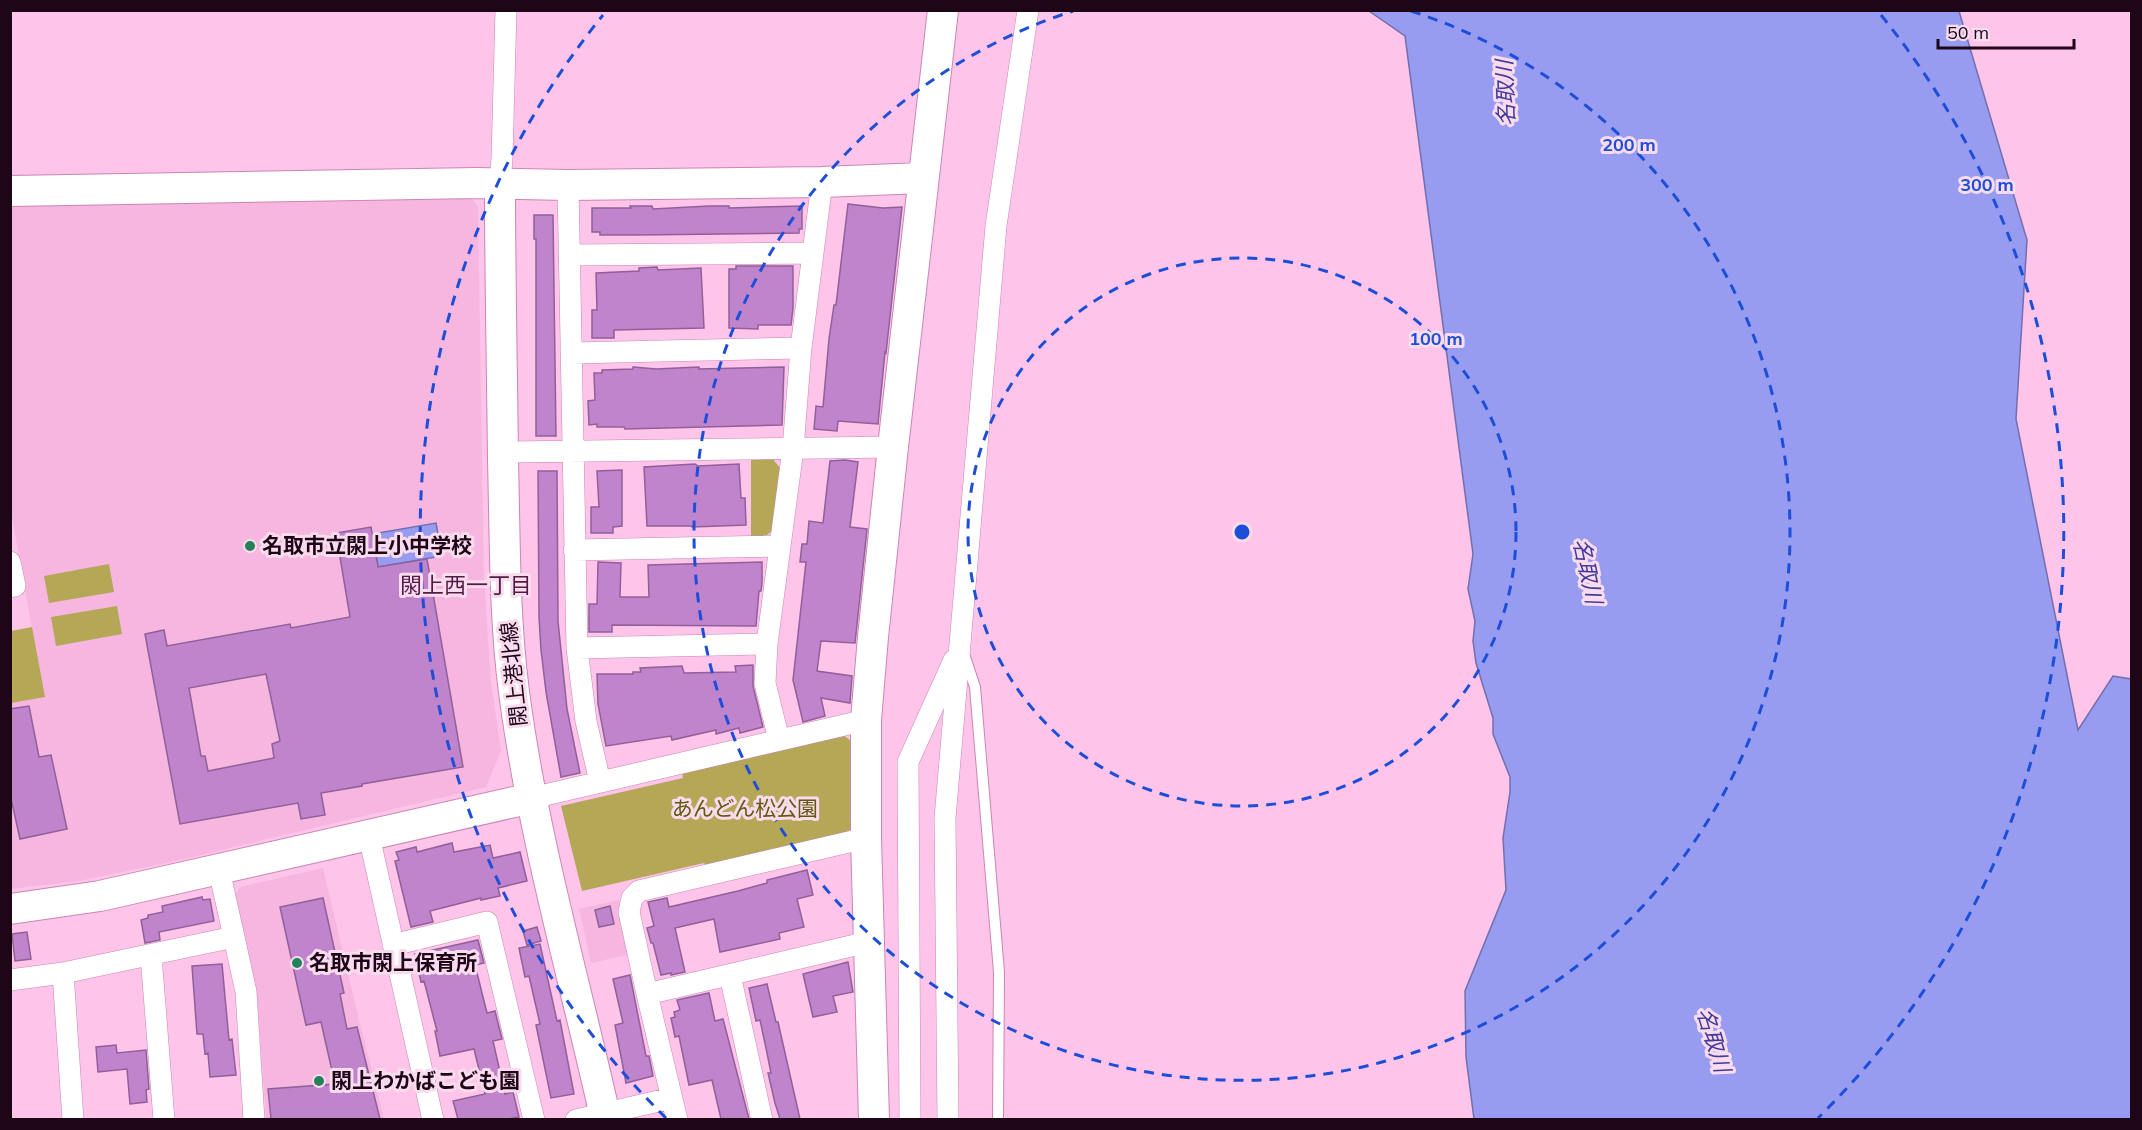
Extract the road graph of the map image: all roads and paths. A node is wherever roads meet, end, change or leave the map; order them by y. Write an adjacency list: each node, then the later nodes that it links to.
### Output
1 (506, 10): 6 (street)
2 (943, 10): 4 (street)
3 (1028, 10): 22 (street)
4 (923, 178): 5 (street); 13 (street)
5 (822, 182): 7 (street); 9 (street)
6 (500, 184): 7 (street); 8 (street); 16 (street, 閖上港北線)
7 (568, 185): 10 (street)
8 (10, 191)
9 (813, 253): 10 (street); 11 (street)
10 (570, 255): 12 (street)
11 (801, 348): 12 (street); 14 (street)
12 (572, 353): 15 (street)
13 (893, 447): 14 (street); 24 (street)
14 (793, 449): 15 (street); 17 (street)
15 (573, 451): 16 (street); 18 (street)
16 (503, 452): 27 (street, 閖上港北線)
17 (780, 546): 18 (street); 21 (street)
18 (574, 550): 23 (street)
19 (10, 562): 20 (street)
20 (10, 587)
21 (768, 644): 23 (street); 25 (street)
22 (961, 646): 51 (street); 52 (street); 53 (lane)
23 (577, 648): 26 (street)
24 (866, 720): 25 (street); 29 (street)
25 (779, 740): 26 (street)
26 (600, 782): 27 (street)
27 (532, 798): 28 (street); 41 (street, 閖上港北線)
28 (369, 836): 30 (street); 34 (street)
29 (866, 838): 33 (street); 39 (street)
30 (219, 870): 31 (street); 32 (street)
31 (10, 909)
32 (234, 937): 35 (street); 44 (street)
33 (868, 942): 37 (street); 50 (street)
34 (393, 945): 45 (street); 46 (street)
35 (151, 954): 36 (street); 43 (street)
36 (63, 973): 38 (street); 42 (street)
37 (730, 975): 39 (street); 49 (street)
38 (10, 980)
39 (647, 994): 40 (street)
40 (672, 1098): 41 (street); 48 (street)
41 (605, 1116): 47 (street)
42 (73, 1119)
43 (165, 1119)
44 (254, 1119)
45 (433, 1119)
46 (534, 1119)
47 (576, 1119)
48 (677, 1119)
49 (762, 1119)
50 (874, 1119)
51 (910, 1119)
52 (948, 1119)
53 (998, 1119)

